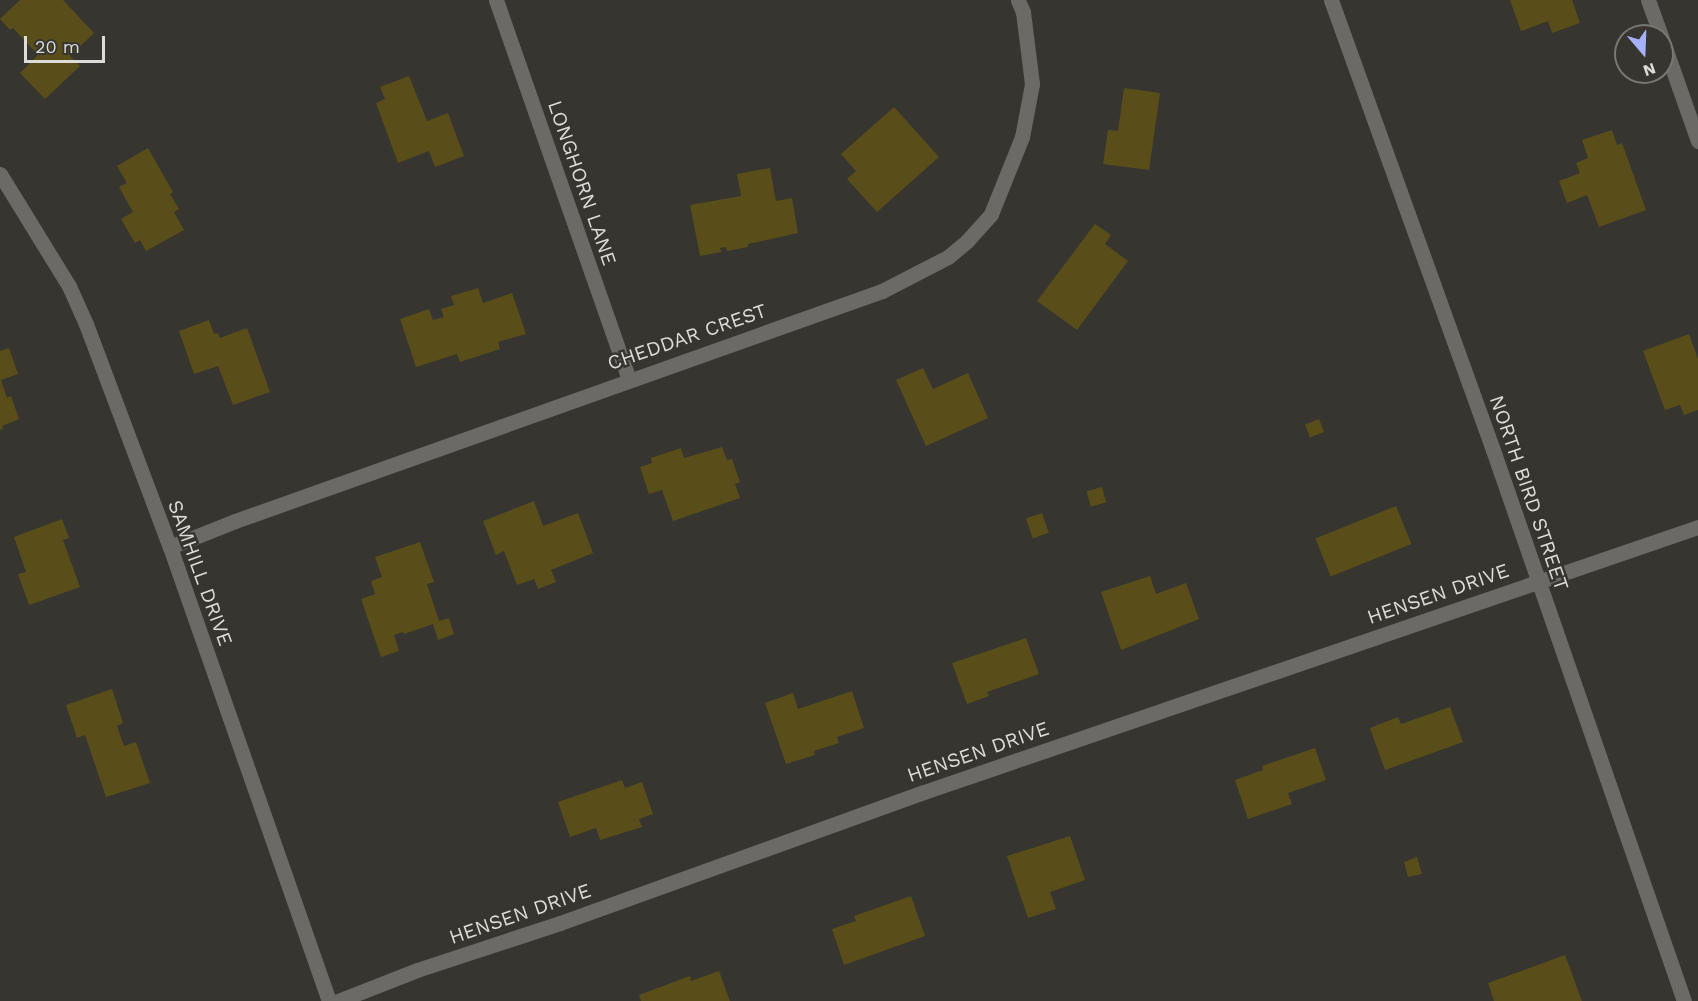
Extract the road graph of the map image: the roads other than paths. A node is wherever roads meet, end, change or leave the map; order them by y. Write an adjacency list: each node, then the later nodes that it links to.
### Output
1 (496, 0): 9 (street, LONGHORN LANE)
2 (1018, 0): 9 (street, CHEDDAR CREST)
3 (1331, 0): 12 (street, NORTH BIRD STREET)
4 (1648, 0): 5 (street)
5 (1656, 24)
6 (1674, 74): 7 (street)
7 (1698, 141)
8 (0, 174): 11 (street, SAMHILL DRIVE)
9 (629, 380): 11 (street, CHEDDAR CREST)
10 (1698, 527): 12 (street, HENSEN DRIVE)
11 (170, 547): 13 (street, SAMHILL DRIVE)
12 (1538, 582): 14 (street, HENSEN DRIVE); 15 (street, NORTH BIRD STREET)
13 (329, 1001)
14 (338, 1001)
15 (1684, 1001)

